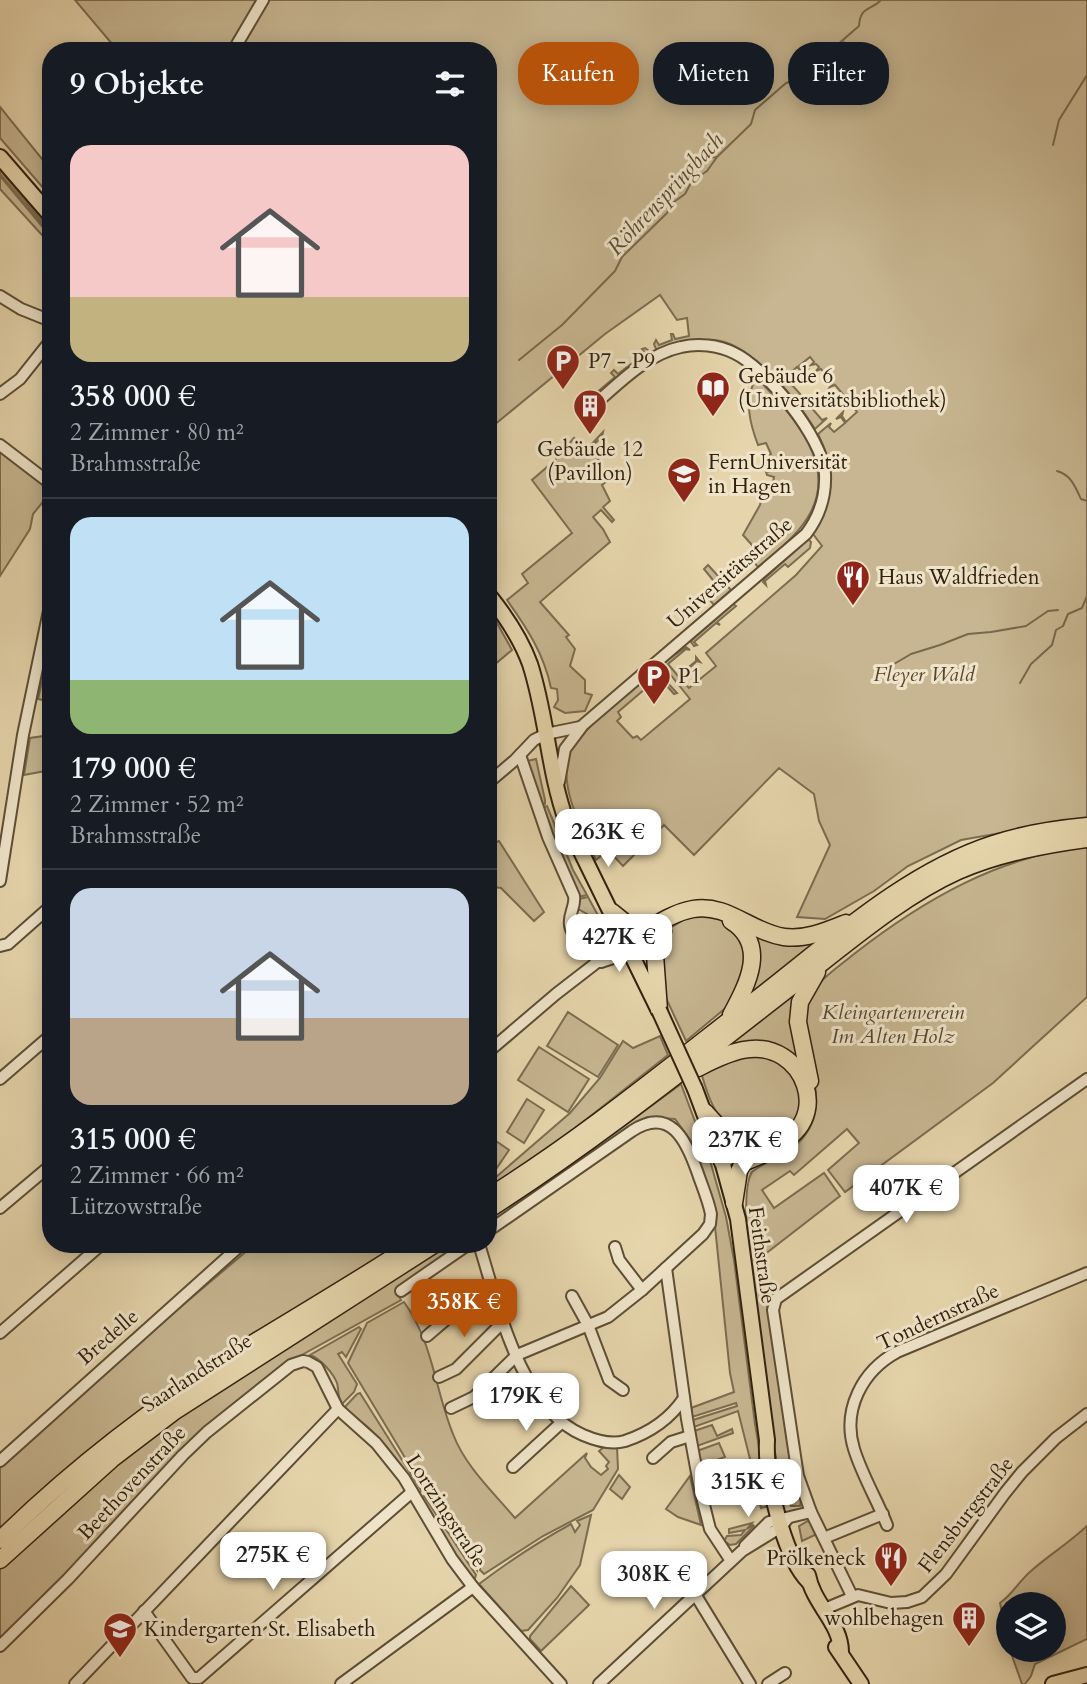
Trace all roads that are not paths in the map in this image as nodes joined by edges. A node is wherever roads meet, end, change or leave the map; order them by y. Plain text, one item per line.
1 (263, 0) edge
2 (238, 42) edge
3 (0, 157) edge
4 (42, 206) edge
5 (0, 296) edge
6 (42, 317) edge
7 (42, 353) edge
8 (0, 394) edge
9 (593, 407) dead end
10 (0, 444) edge
11 (42, 477) edge
12 (497, 607) edge
13 (42, 644) edge
14 (583, 725) junction
15 (546, 734) junction
16 (520, 755) junction
17 (497, 775) edge
18 (557, 796) junction
19 (1087, 826) edge
20 (1087, 838) edge
21 (0, 881) edge
22 (612, 912) junction
23 (42, 914) edge
24 (867, 914) junction
25 (660, 928) junction
26 (0, 946) edge
27 (628, 948) junction
28 (598, 962) junction
29 (822, 964) junction
30 (659, 1010) junction
31 (728, 1021) junction
32 (42, 1043) edge
33 (497, 1044) edge
34 (0, 1079) edge
35 (1087, 1079) edge
36 (664, 1085) junction
37 (705, 1112) junction
38 (744, 1155) junction
39 (722, 1161) junction
40 (42, 1173) edge
41 (497, 1191) edge
42 (734, 1203) junction
43 (497, 1204) edge
44 (0, 1208) edge
45 (497, 1225) edge
46 (615, 1247) dead end
47 (92, 1253) edge
48 (232, 1253) edge
49 (400, 1253) edge
50 (421, 1253) edge
51 (456, 1253) edge
52 (482, 1253) edge
53 (666, 1268) junction
54 (1087, 1273) edge
55 (492, 1287) junction
56 (642, 1290) junction
57 (401, 1291) dead end
58 (572, 1296) dead end
59 (504, 1321) junction
60 (588, 1325) junction
61 (0, 1334) edge
62 (427, 1336) dead end
63 (517, 1355) junction
64 (303, 1361) joint
65 (439, 1377) dead end
66 (623, 1390) dead end
67 (684, 1398) junction
68 (451, 1408) dead end
69 (338, 1409) junction
70 (1087, 1414) edge
71 (561, 1423) junction
72 (690, 1436) junction
73 (653, 1458) dead end
74 (0, 1461) edge
75 (513, 1467) dead end
76 (412, 1492) junction
77 (811, 1512) junction
78 (782, 1521) junction
79 (824, 1538) junction
80 (0, 1540) edge
81 (0, 1560) edge
82 (731, 1561) junction
83 (473, 1587) junction
84 (695, 1594) junction
85 (852, 1596) junction
86 (822, 1610) junction
87 (144, 1611) junction
88 (0, 1646) edge
89 (785, 1674) dead end
90 (1087, 1675) edge
91 (604, 1682) edge
92 (75, 1684) edge
93 (341, 1684) edge
94 (561, 1684) edge
95 (750, 1684) edge
96 (768, 1684) edge
97 (861, 1684) edge
98 (1053, 1684) edge

1 - 2 street
3 - 4 main road
5 - 6 street
7 - 8 street
9 - 14 street, Universitätsstraße
10 - 11 street
12 - 15 main road, Feithstraße
13 - 21 street
14 - 15 street, Universitätsstraße
14 - 18 street, Universitätsstraße
15 - 16 street
15 - 18 main road, Feithstraße
16 - 17 street
16 - 28 street
18 - 22 main road, Feithstraße
19 - 24 highway
20 - 29 highway
22 - 25 highway
22 - 27 main road, Feithstraße
23 - 26 street
24 - 25 highway
24 - 31 highway
25 - 27 highway
25 - 30 highway
25 - 31 highway
27 - 28 street
27 - 30 main road, Feithstraße
28 - 33 street
29 - 36 highway
29 - 38 highway
30 - 37 main road, Feithstraße, bridge
31 - 41 highway
32 - 34 street
35 - 77 street
36 - 38 highway
36 - 43 highway
37 - 38 highway
37 - 39 main road, Feithstraße
38 - 39 highway
38 - 42 highway
39 - 42 main road, Feithstraße
40 - 44 street
42 - 78 main road, Feithstraße
45 - 53 street
46 - 56 street
47 - 61 street
48 - 74 street, Bredelle
49 - 80 highway, Saarlandstraße
50 - 81 highway, Saarlandstraße
51 - 57 street
52 - 55 street
53 - 56 street
53 - 67 street
54 - 79 street, Tondernstraße
55 - 59 street
55 - 62 street
56 - 60 street
58 - 60 street
59 - 63 street
59 - 65 street
60 - 63 street
60 - 66 street
63 - 68 street
63 - 71 street
64 - 69 street, Lortzingstraße
64 - 88 street, Beethovenstraße
67 - 71 street
67 - 72 street
69 - 76 street, Lortzingstraße
69 - 87 street
70 - 85 street, Flensburgstraße
71 - 75 street
72 - 73 street
72 - 82 street
76 - 83 street, Lortzingstraße
76 - 87 street
77 - 78 street
77 - 79 street
78 - 82 street
78 - 86 main road, Feithstraße
79 - 85 street
82 - 84 street
83 - 93 street
83 - 94 street, Lortzingstraße
84 - 91 street
84 - 95 street
85 - 86 street
86 - 97 main road, Feithstraße
87 - 92 street
89 - 96 street
90 - 98 main road

